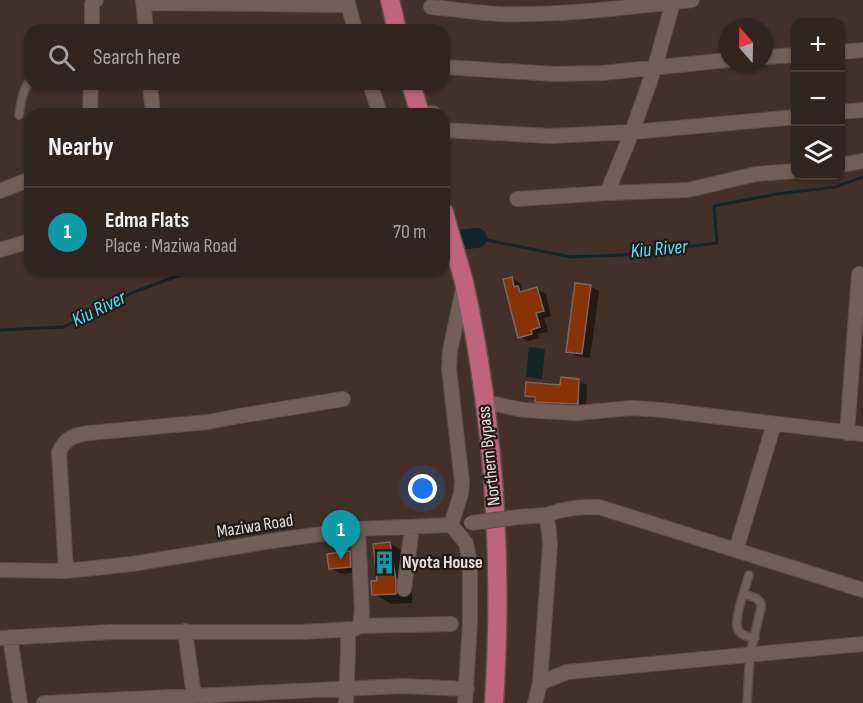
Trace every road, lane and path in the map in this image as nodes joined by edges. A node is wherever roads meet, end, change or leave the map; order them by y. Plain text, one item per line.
1 (92, 0) edge
2 (390, 0) edge
3 (692, 0) edge
4 (143, 2) edge
5 (348, 2) edge
6 (673, 2) junction
7 (431, 7) dead end
8 (92, 24) edge
9 (145, 24) edge
10 (354, 24) edge
11 (395, 24) edge
12 (863, 50) edge
13 (845, 52) edge
14 (791, 55) edge
15 (773, 56) edge
16 (719, 61) edge
17 (450, 67) edge
18 (655, 67) junction
19 (25, 90) edge
20 (91, 90) edge
21 (151, 90) edge
22 (372, 90) edge
23 (413, 90) edge
24 (90, 108) edge
25 (152, 108) edge
26 (378, 108) edge
27 (418, 108) edge
28 (863, 110) edge
29 (845, 112) edge
30 (19, 115) dead end
31 (791, 117) edge
32 (450, 130) edge
33 (632, 132) junction
34 (863, 162) edge
35 (845, 164) edge
36 (791, 171) edge
37 (24, 181) edge
38 (0, 191) edge
39 (607, 193) junction
40 (517, 199) dead end
41 (450, 234) edge
42 (24, 243) edge
43 (0, 250) edge
44 (859, 274) dead end
45 (464, 283) junction
46 (343, 399) dead end
47 (484, 402) junction
48 (774, 424) junction
49 (847, 433) junction
50 (863, 434) edge
51 (546, 515) junction
52 (451, 525) junction
53 (412, 528) junction
54 (358, 529) junction
55 (736, 550) junction
56 (0, 570) edge
57 (66, 571) junction
58 (749, 575) dead end
59 (404, 589) dead end
60 (863, 590) edge
61 (744, 594) junction
62 (451, 624) dead end
63 (354, 627) junction
64 (185, 631) junction
65 (5, 637) edge
66 (755, 638) junction
67 (863, 644) edge
68 (750, 654) junction
69 (540, 683) junction
70 (346, 696) edge
71 (466, 696) edge
72 (195, 700) edge
73 (20, 703) edge
74 (44, 703) edge
75 (494, 703) edge
76 (535, 703) edge
77 (747, 703) edge

1 - 8 street
2 - 11 main road
3 - 6 street
4 - 5 street
4 - 9 street
5 - 10 street
6 - 7 street
6 - 18 street
12 - 13 street
14 - 15 street
16 - 18 street
17 - 18 street
18 - 33 street
19 - 30 lane
20 - 24 street
21 - 25 street
22 - 26 street
23 - 27 main road
28 - 29 street
31 - 33 street
32 - 33 street
33 - 39 street
34 - 35 street
36 - 39 street
37 - 38 street
39 - 40 street
41 - 45 main road, Northern Bypass
42 - 43 street
44 - 49 street
45 - 47 main road, Northern Bypass
45 - 52 street
46 - 57 street
47 - 48 street
47 - 75 main road, Northern Bypass
48 - 49 street
48 - 55 street
49 - 50 street
51 - 52 street, Maziwa Road, bridge
51 - 55 street, Maziwa Road
51 - 69 street
52 - 53 street, Maziwa Road
52 - 71 street
53 - 54 street, Maziwa Road
53 - 59 street
54 - 57 street, Maziwa Road
54 - 63 street
55 - 60 street, Maziwa Road
56 - 57 street, Maziwa Road
58 - 61 lane
61 - 66 lane
61 - 66 lane
62 - 63 street
63 - 64 street
63 - 70 street
64 - 65 street
64 - 72 street
65 - 73 street
66 - 68 lane
67 - 68 street
68 - 69 street
68 - 77 lane
69 - 76 street
70 - 71 street
70 - 72 street
72 - 74 street

